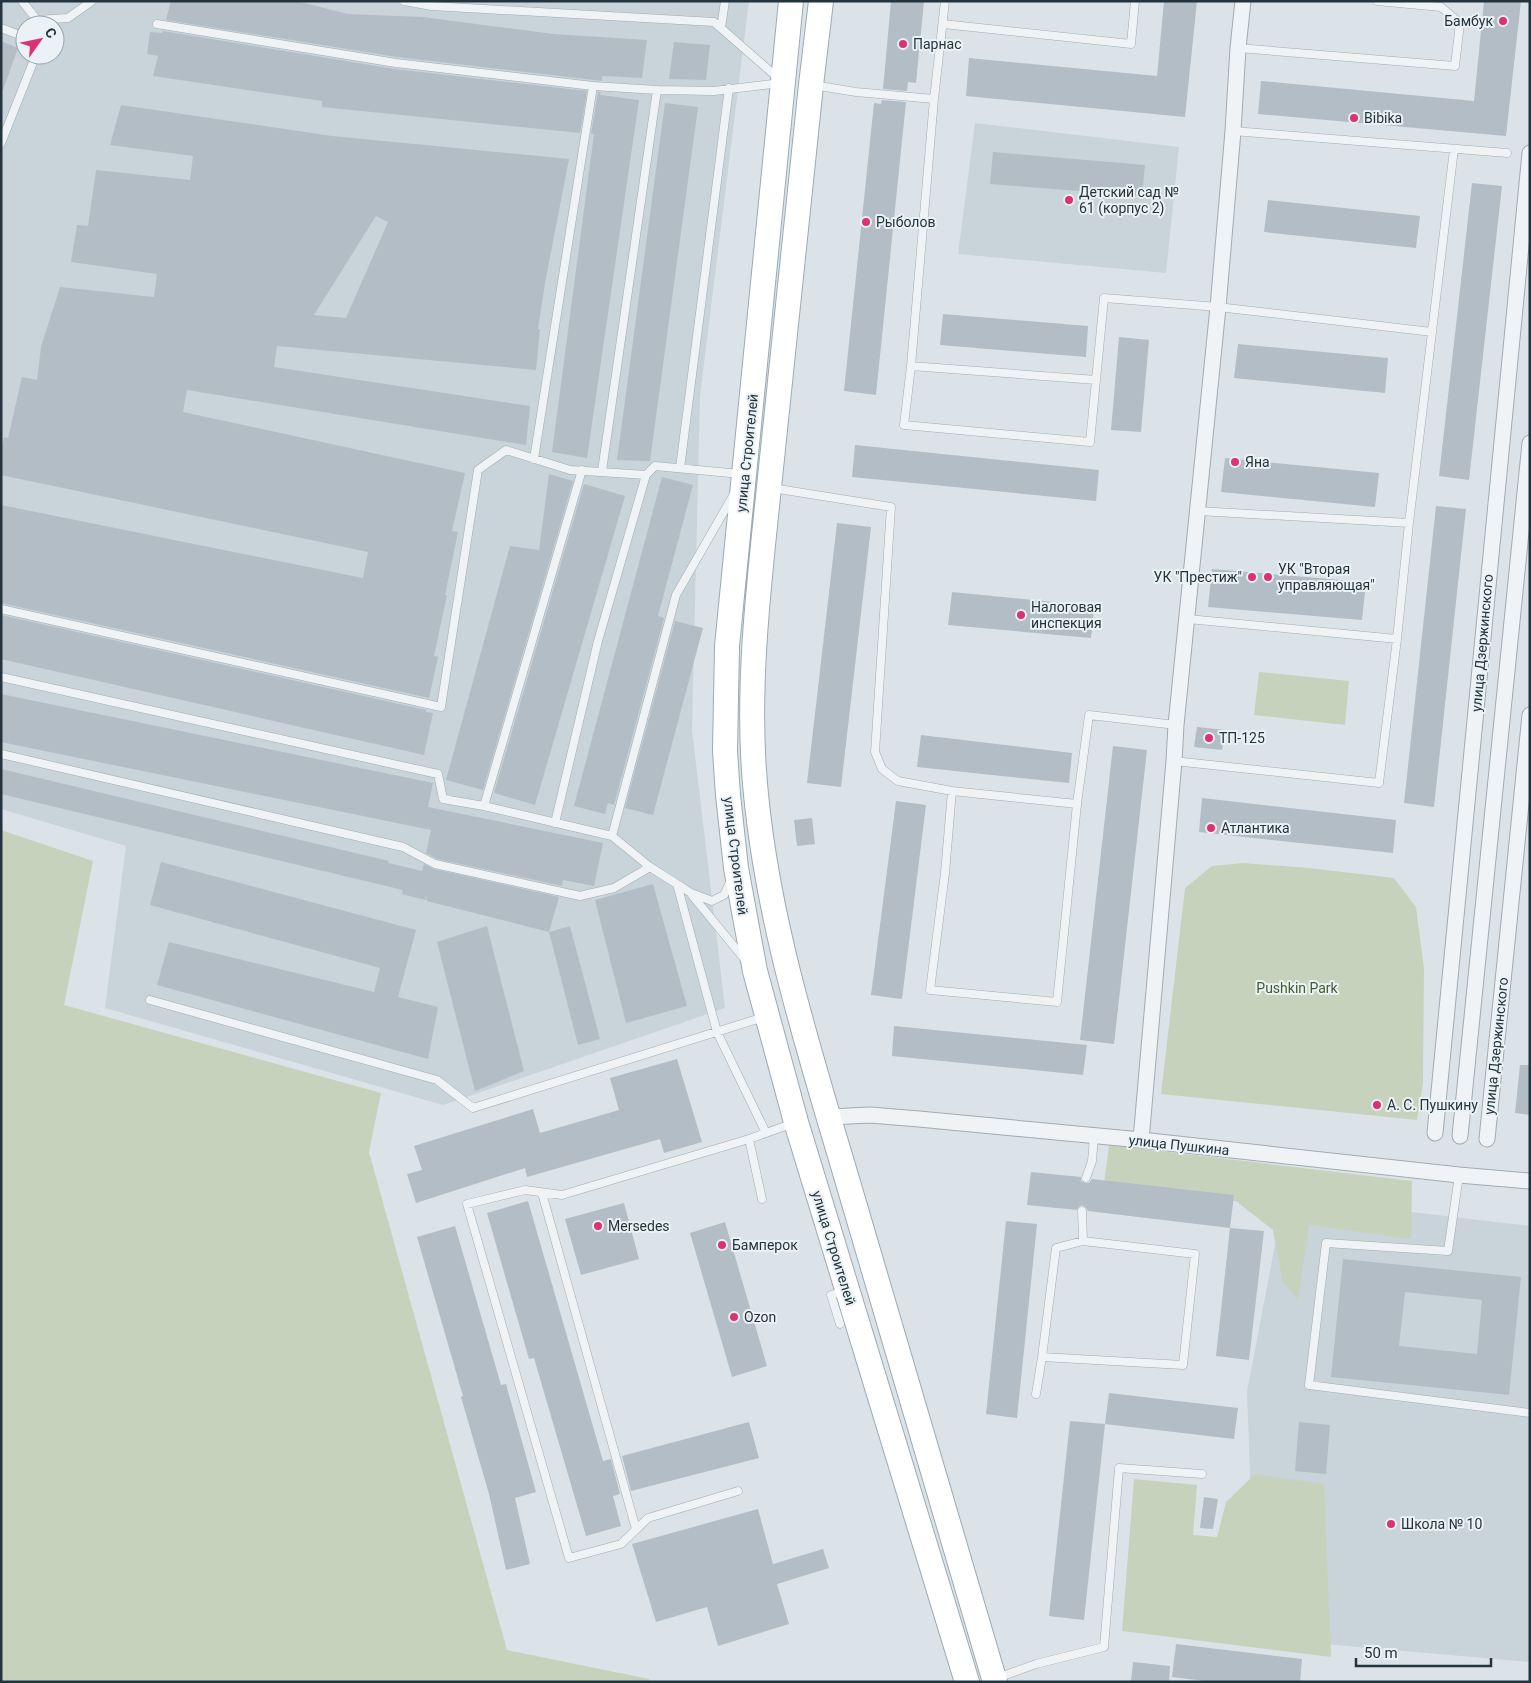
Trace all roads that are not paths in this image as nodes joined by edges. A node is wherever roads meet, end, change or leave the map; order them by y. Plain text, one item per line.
1 (22, 1) edge
2 (92, 1) edge
3 (404, 1) edge
4 (725, 1) edge
5 (792, 1) edge
6 (821, 1) edge
7 (945, 1) edge
8 (1135, 1) edge
9 (1243, 1) edge
10 (1377, 1) edge
11 (30, 15) edge
12 (65, 19) edge
13 (157, 24) dead end
14 (943, 24) junction
15 (1, 28) edge
16 (721, 28) junction
17 (15, 33) edge
18 (1238, 48) junction
19 (32, 65) edge
20 (784, 82) junction
21 (811, 85) junction
22 (593, 86) junction
23 (729, 88) junction
24 (657, 90) junction
25 (934, 99) junction
26 (1233, 132) junction
27 (1, 143) edge
28 (1454, 149) junction
29 (1507, 153) dead end
30 (1530, 153) edge
31 (1218, 307) junction
32 (1432, 332) junction
33 (911, 366) junction
34 (1096, 380) junction
35 (1530, 443) edge
36 (534, 459) junction
37 (680, 468) junction
38 (582, 470) junction
39 (602, 472) junction
40 (646, 475) junction
41 (745, 475) junction
42 (769, 488) junction
43 (1198, 511) junction
44 (1409, 523) junction
45 (1, 609) edge
46 (1188, 619) junction
47 (1397, 639) junction
48 (1, 677) edge
49 (1530, 715) edge
50 (1176, 725) junction
51 (1, 754) edge
52 (1174, 760) junction
53 (952, 791) junction
54 (1077, 804) junction
55 (484, 806) junction
56 (555, 822) junction
57 (612, 836) junction
58 (650, 867) junction
59 (736, 868) junction
60 (677, 884) junction
61 (690, 893) junction
62 (754, 972) junction
63 (150, 1000) dead end
64 (767, 1016) junction
65 (717, 1032) junction
66 (828, 1116) junction
67 (796, 1122) junction
68 (766, 1133) junction
69 (1435, 1134) dead end
70 (1094, 1136) junction
71 (1460, 1136) dead end
72 (749, 1139) junction
73 (1487, 1139) dead end
74 (1141, 1140) junction
75 (1459, 1175) junction
76 (1086, 1178) dead end
77 (1530, 1181) edge
78 (542, 1192) junction
79 (762, 1199) dead end
80 (1082, 1211) dead end
81 (1083, 1240) junction
82 (847, 1290) junction
83 (840, 1324) dead end
84 (1042, 1357) junction
85 (1036, 1394) dead end
86 (1530, 1413) edge
87 (1202, 1474) dead end
88 (738, 1491) dead end
89 (636, 1529) junction
90 (995, 1680) edge
91 (967, 1682) edge

1 - 11 lane
2 - 12 lane
3 - 16 lane
4 - 16 lane
5 - 20 main road, улица Строителей
6 - 21 main road, улица Строителей
7 - 14 lane
8 - 14 lane
9 - 18 street
10 - 18 lane
13 - 22 lane
14 - 25 lane
15 - 17 lane
16 - 20 lane
18 - 26 street
19 - 27 lane
20 - 21 main road
20 - 23 lane
20 - 41 main road, улица Строителей
21 - 25 lane
21 - 42 main road, улица Строителей
22 - 24 lane
22 - 36 lane
23 - 24 lane
23 - 37 lane
24 - 39 lane
25 - 33 lane
26 - 28 lane
26 - 31 street
28 - 29 lane
28 - 32 lane
30 - 69 street, улица Дзержинского
31 - 32 lane
31 - 34 lane
31 - 43 street
32 - 44 lane
33 - 34 lane
33 - 34 lane
35 - 71 street, улица Дзержинского
36 - 38 lane
36 - 45 lane
37 - 40 lane
37 - 41 lane
38 - 39 lane
38 - 55 lane
39 - 40 lane
40 - 56 lane
41 - 57 lane
41 - 59 main road, улица Строителей
42 - 53 lane
42 - 66 main road, улица Строителей
43 - 44 lane
43 - 46 street
44 - 47 lane
46 - 47 lane
46 - 50 street
47 - 52 lane
48 - 55 lane
49 - 73 street, улица Дзержинского
50 - 52 street
50 - 54 lane
51 - 58 lane
52 - 74 street
53 - 54 lane
53 - 54 lane
55 - 56 lane
56 - 57 lane
57 - 58 lane
58 - 60 lane
59 - 61 lane
59 - 62 main road, улица Строителей
60 - 61 lane
60 - 65 lane
61 - 62 lane
62 - 64 main road, улица Строителей
63 - 65 lane
64 - 65 lane
64 - 67 main road, улица Строителей
65 - 68 lane
66 - 67 main road
66 - 70 street, улица Пушкина
66 - 90 main road, улица Строителей
67 - 68 lane
67 - 82 main road, улица Строителей
68 - 72 lane
70 - 74 street, улица Пушкина
70 - 76 lane
72 - 78 lane
72 - 79 lane
74 - 75 street, улица Пушкина
75 - 77 street, улица Пушкина
75 - 86 lane
78 - 89 lane
78 - 89 lane
80 - 81 lane
81 - 84 lane
81 - 84 lane
82 - 83 lane
82 - 91 main road, улица Строителей
84 - 85 lane
87 - 90 lane
88 - 89 lane

